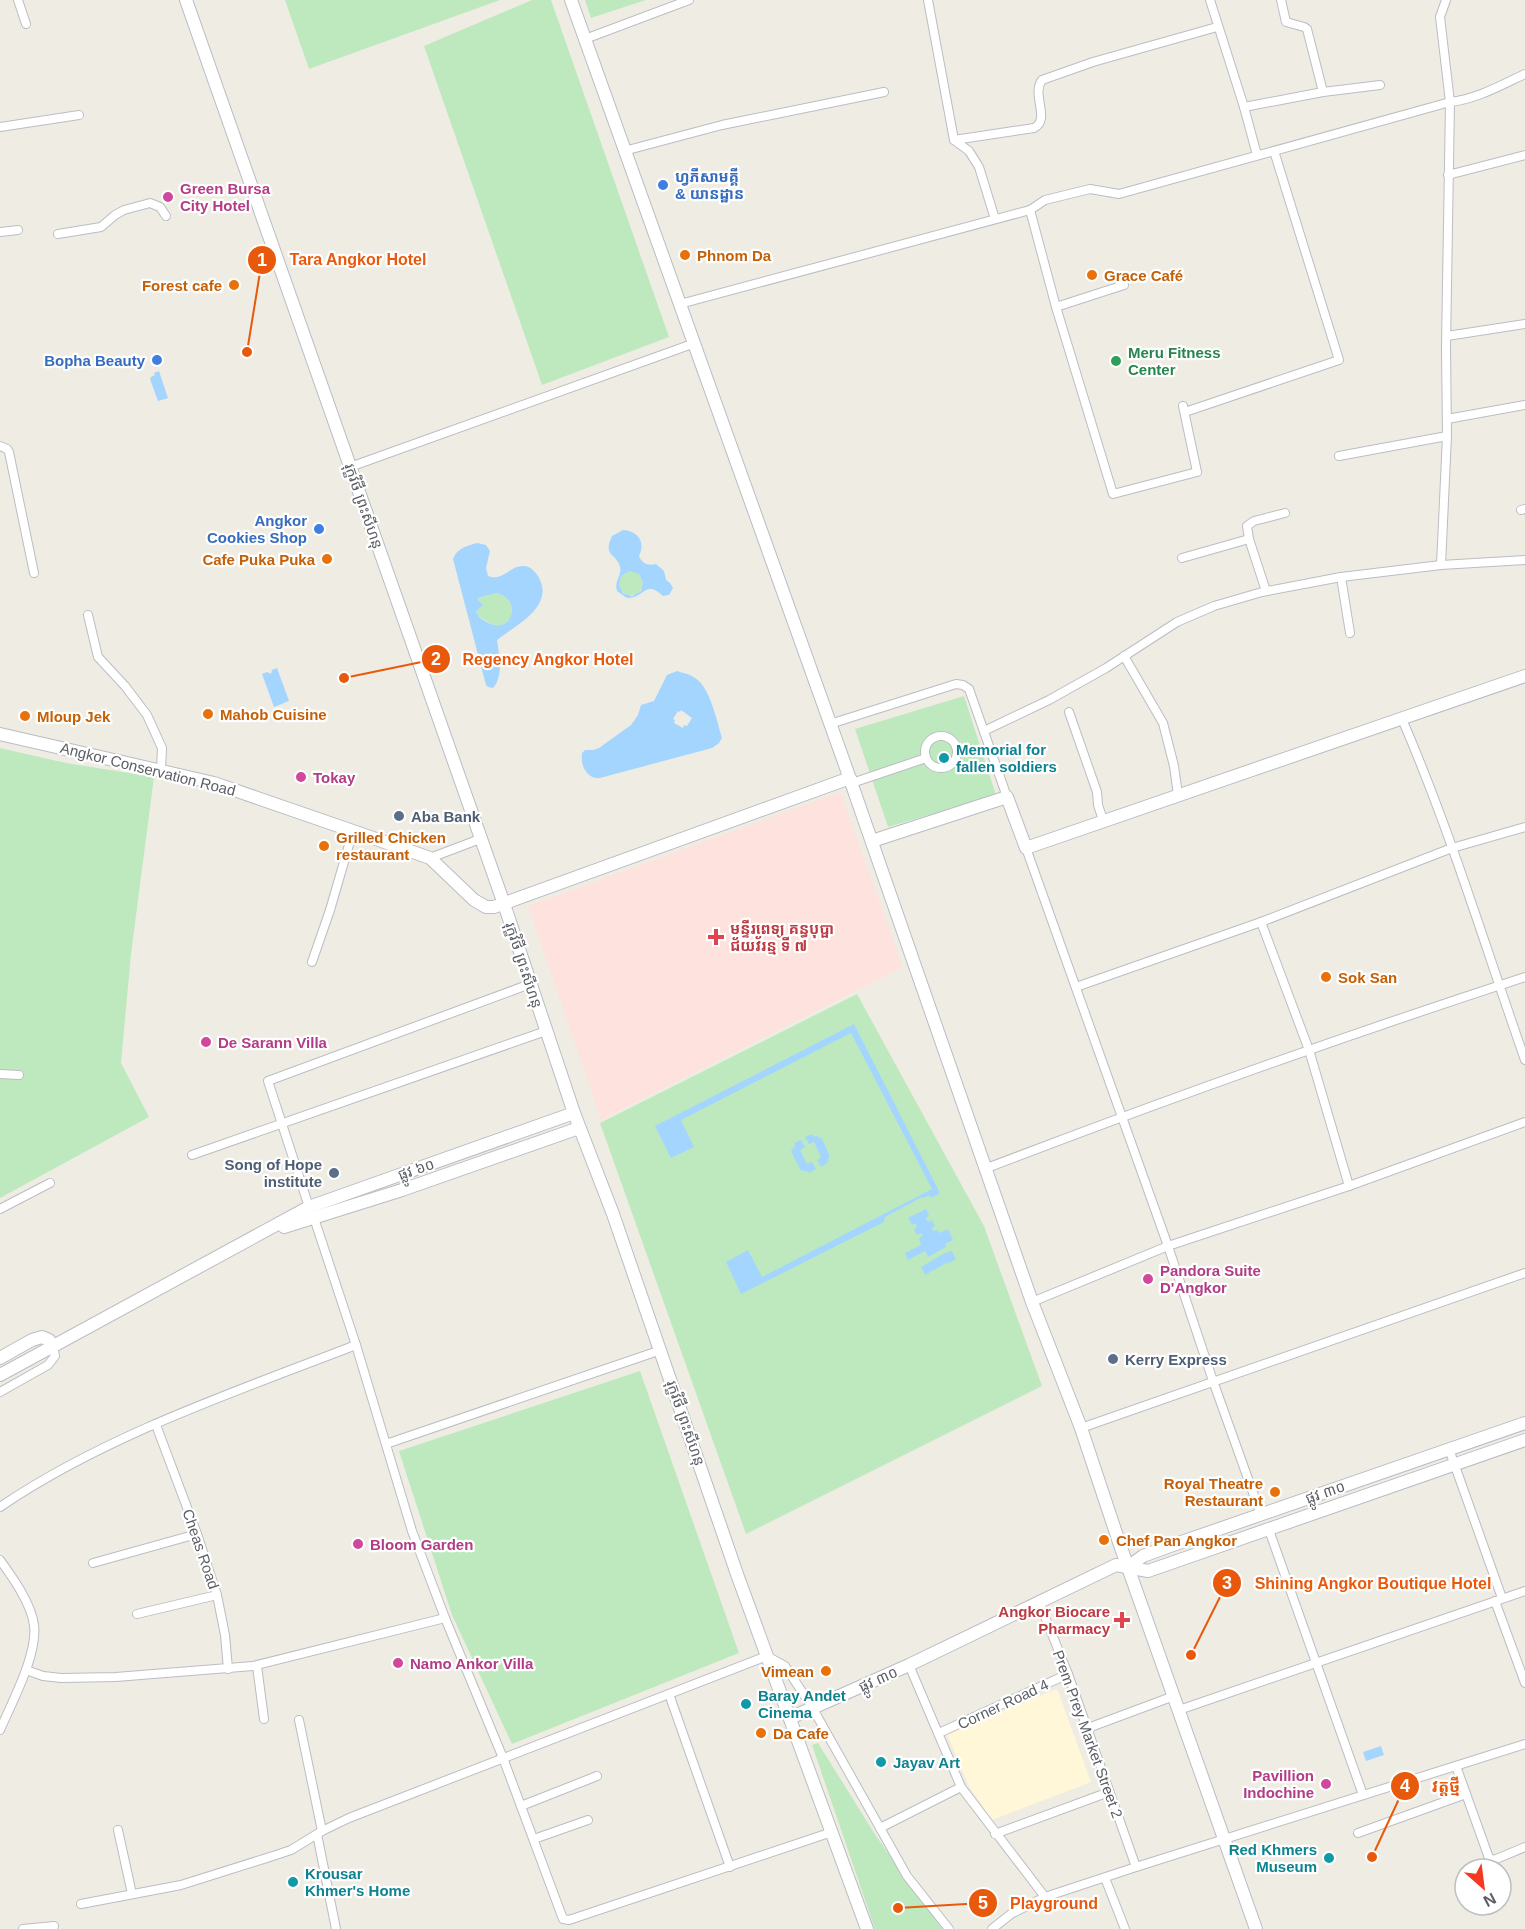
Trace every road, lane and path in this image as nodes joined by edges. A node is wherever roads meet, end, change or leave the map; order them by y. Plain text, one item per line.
1 (18, 0) edge
2 (186, 0) edge
3 (571, 0) edge
4 (689, 0) edge
5 (928, 0) edge
6 (1210, 0) edge
7 (1281, 0) edge
8 (1446, 0) edge
9 (26, 24) dead end
10 (1217, 27) junction
11 (585, 39) junction
12 (1525, 74) edge
13 (1380, 85) dead end
14 (884, 92) dead end
15 (1323, 92) junction
16 (1450, 102) junction
17 (1244, 107) junction
18 (79, 115) dead end
19 (0, 127) edge
20 (954, 140) junction
21 (624, 151) junction
22 (1274, 151) junction
23 (1257, 155) junction
24 (1525, 155) edge
25 (1448, 175) junction
26 (1030, 210) junction
27 (166, 216) dead end
28 (995, 219) junction
29 (18, 230) dead end
30 (0, 232) edge
31 (58, 234) dead end
32 (1124, 285) dead end
33 (680, 304) junction
34 (1056, 307) junction
35 (1525, 324) edge
36 (1447, 336) junction
37 (695, 344) junction
38 (1525, 405) edge
39 (1447, 419) junction
40 (1447, 436) junction
41 (0, 446) edge
42 (1339, 456) dead end
43 (350, 467) junction
44 (1285, 513) dead end
45 (1249, 539) junction
46 (1182, 558) dead end
47 (1525, 560) edge
48 (1441, 565) junction
49 (34, 573) dead end
50 (1341, 577) junction
51 (1266, 591) junction
52 (88, 615) dead end
53 (1350, 633) dead end
54 (1124, 656) junction
55 (1525, 676) edge
56 (1069, 712) dead end
57 (1402, 718) junction
58 (830, 724) junction
59 (984, 731) junction
60 (0, 734) edge
61 (926, 758) dead end
62 (161, 770) junction
63 (851, 780) junction
64 (1178, 795) junction
65 (1007, 797) junction
66 (1103, 820) junction
67 (1525, 827) edge
68 (353, 831) junction
69 (480, 839) junction
70 (872, 841) junction
71 (1026, 848) junction
72 (1452, 848) junction
73 (430, 858) junction
74 (504, 904) junction
75 (1262, 922) junction
76 (312, 962) dead end
77 (1525, 976) edge
78 (530, 984) junction
79 (1498, 985) junction
80 (1076, 987) junction
81 (546, 1031) junction
82 (1309, 1050) junction
83 (1525, 1060) edge
84 (0, 1074) edge
85 (19, 1075) dead end
86 (574, 1113) junction
87 (1122, 1116) junction
88 (1525, 1122) edge
89 (283, 1123) junction
90 (579, 1128) junction
91 (192, 1155) dead end
92 (987, 1168) junction
93 (50, 1184) dead end
94 (1349, 1186) junction
95 (0, 1209) edge
96 (312, 1213) junction
97 (1168, 1246) junction
98 (1525, 1273) edge
99 (1032, 1302) junction
100 (356, 1345) junction
101 (53, 1346) junction
102 (661, 1350) junction
103 (0, 1358) edge
104 (0, 1375) edge
105 (1213, 1381) junction
106 (0, 1392) edge
107 (1525, 1423) edge
108 (156, 1425) junction
109 (1081, 1428) junction
110 (1525, 1440) edge
111 (386, 1444) junction
112 (1449, 1449) junction
113 (1455, 1464) junction
114 (0, 1507) edge
115 (1261, 1515) junction
116 (1269, 1530) junction
117 (197, 1534) junction
118 (0, 1560) edge
119 (93, 1563) dead end
120 (1128, 1567) junction
121 (1525, 1591) edge
122 (218, 1595) junction
123 (1499, 1599) junction
124 (1039, 1602) junction
125 (137, 1614) dead end
126 (445, 1618) junction
127 (767, 1656) junction
128 (1316, 1662) junction
129 (909, 1665) junction
130 (257, 1666) junction
131 (228, 1669) junction
132 (26, 1670) junction
133 (1068, 1674) junction
134 (1525, 1683) edge
135 (669, 1694) junction
136 (1174, 1696) junction
137 (812, 1707) junction
138 (1179, 1710) junction
139 (790, 1718) junction
140 (264, 1719) dead end
141 (299, 1720) dead end
142 (1088, 1728) junction
143 (0, 1730) edge
144 (939, 1733) junction
145 (1525, 1744) edge
146 (503, 1758) junction
147 (1456, 1766) junction
148 (597, 1776) dead end
149 (961, 1786) junction
150 (1109, 1792) junction
151 (1466, 1794) junction
152 (1362, 1795) junction
153 (521, 1806) junction
154 (588, 1820) dead end
155 (880, 1828) junction
156 (117, 1830) dead end
157 (319, 1832) junction
158 (832, 1832) junction
159 (1358, 1833) dead end
160 (995, 1834) junction
161 (534, 1839) junction
162 (1224, 1839) junction
163 (1525, 1847) edge
164 (1136, 1866) junction
165 (730, 1867) junction
166 (1105, 1878) junction
167 (132, 1894) junction
168 (1045, 1897) junction
169 (81, 1904) dead end
170 (54, 1926) dead end
171 (1252, 1928) edge
172 (22, 1929) edge
173 (336, 1929) edge
174 (867, 1929) edge
175 (949, 1929) edge
176 (992, 1929) edge
177 (1125, 1929) edge

1 - 9 street
2 - 43 main road, រុក្ខវិថី ព្រះសីហនុ
3 - 11 main road
4 - 11 street
5 - 20 street
6 - 10 street
7 - 15 street
8 - 16 street
10 - 17 street
10 - 20 street
11 - 21 main road
12 - 16 street
13 - 15 street
14 - 21 street
15 - 17 street
16 - 22 street
16 - 25 street
17 - 23 street
18 - 19 street
20 - 28 street
21 - 33 main road
22 - 23 street
22 - 34 street
23 - 26 street
24 - 25 street
25 - 36 street
26 - 28 street
26 - 34 street
27 - 31 street
28 - 33 street
29 - 30 street
32 - 34 street
33 - 37 main road
35 - 36 street
36 - 39 street
37 - 43 street
37 - 58 main road
38 - 39 street
39 - 40 street
40 - 42 street
40 - 48 street
41 - 49 street
43 - 69 main road, រុក្ខវិថី ព្រះសីហនុ
44 - 45 street
45 - 46 street
45 - 51 street
47 - 48 street
48 - 50 street
50 - 51 street
50 - 53 street
51 - 54 street
52 - 62 street
54 - 59 street
54 - 64 street
55 - 57 main road
56 - 66 street
57 - 64 main road
57 - 72 street
58 - 59 street
58 - 63 main road
59 - 65 street
60 - 62 main road, Angkor Conservation Road
61 - 63 street
62 - 68 main road, Angkor Conservation Road
63 - 70 main road
63 - 74 main road
64 - 66 main road
65 - 70 main road
65 - 71 main road
66 - 71 main road
67 - 72 street
68 - 73 main road, Angkor Conservation Road
68 - 76 street
69 - 73 street
69 - 74 main road, រុក្ខវិថី ព្រះសីហនុ
70 - 92 main road
71 - 80 street
72 - 75 street
72 - 79 street
73 - 74 main road
74 - 78 main road, រុក្ខវិថី ព្រះសីហនុ
75 - 80 street
75 - 82 street
77 - 79 street
78 - 81 main road, រុក្ខវិថី ព្រះសីហនុ
78 - 89 street
79 - 82 street
79 - 83 street
80 - 87 street
81 - 86 main road, រុក្ខវិថី ព្រះសីហនុ
81 - 89 street
82 - 87 street
82 - 94 street
84 - 85 street
86 - 90 main road, រុក្ខវិថី ព្រះសីហនុ
86 - 96 main road, ផ្លូវ ៦០
87 - 92 street
87 - 97 street
88 - 94 street
89 - 91 street
89 - 96 street
90 - 96 main road, ផ្លូវ ៦០
90 - 102 main road, រុក្ខវិថី ព្រះសីហនុ
92 - 99 main road
93 - 95 street
94 - 97 street
96 - 100 street
96 - 101 main road, ផ្លូវ ៦០
97 - 99 street
97 - 105 street
98 - 105 street
99 - 109 main road
100 - 108 street
100 - 111 street
101 - 103 main road
101 - 104 main road, ផ្លូវ ៦០
101 - 106 street
102 - 111 street
102 - 127 main road, រុក្ខវិថី ព្រះសីហនុ
105 - 109 street
105 - 115 street
107 - 112 main road, ផ្លូវ ៣០
108 - 114 street
108 - 117 street, Cheas Road
109 - 120 main road
110 - 113 main road, ផ្លូវ ៣០
111 - 126 street
112 - 113 street
112 - 115 main road, ផ្លូវ ៣០
113 - 116 main road, ផ្លូវ ៣០
113 - 123 street
115 - 120 main road, ផ្លូវ ៣០
116 - 120 main road, ផ្លូវ ៣០
116 - 128 street
117 - 119 street
117 - 122 street, Cheas Road
118 - 132 street
120 - 124 main road, ផ្លូវ ៣០
120 - 136 main road
121 - 123 street
122 - 125 street, Cheas Road
122 - 131 street
123 - 128 street
123 - 134 street
124 - 129 main road, ផ្លូវ ៣០
124 - 133 street, Prem Prey Market Street 2
126 - 130 street
126 - 146 street
127 - 135 street
127 - 137 street
127 - 139 main road, រុក្ខវិថី ព្រះសីហនុ
128 - 138 street
128 - 152 street
129 - 137 main road, ផ្លូវ ៣០
129 - 144 street
130 - 131 street
130 - 140 street
131 - 132 street
132 - 143 street
133 - 142 street, Prem Prey Market Street 2
133 - 144 street, Corner Road 4
135 - 146 street
135 - 165 street
136 - 138 main road
136 - 142 street
137 - 139 main road, ផ្លូវ ៣០
137 - 155 street
138 - 162 main road
139 - 158 main road, រុក្ខវិថី ព្រះសីហនុ
141 - 157 street
142 - 150 street, Prem Prey Market Street 2
144 - 149 street
145 - 147 street
146 - 153 street
146 - 157 street
147 - 151 street
147 - 152 street
148 - 153 street
149 - 155 street
149 - 160 street
150 - 160 street
150 - 164 street, Prem Prey Market Street 2
151 - 159 street
151 - 163 street
152 - 162 street
153 - 161 street
154 - 161 street
155 - 175 street
156 - 167 street
157 - 167 street
157 - 173 street
158 - 165 street
158 - 174 main road, រុក្ខវិថី ព្រះសីហនុ
160 - 168 street
161 - 165 street
162 - 164 street
162 - 171 main road
164 - 166 street
166 - 168 street
166 - 177 street
167 - 169 street
168 - 176 street
170 - 172 street

